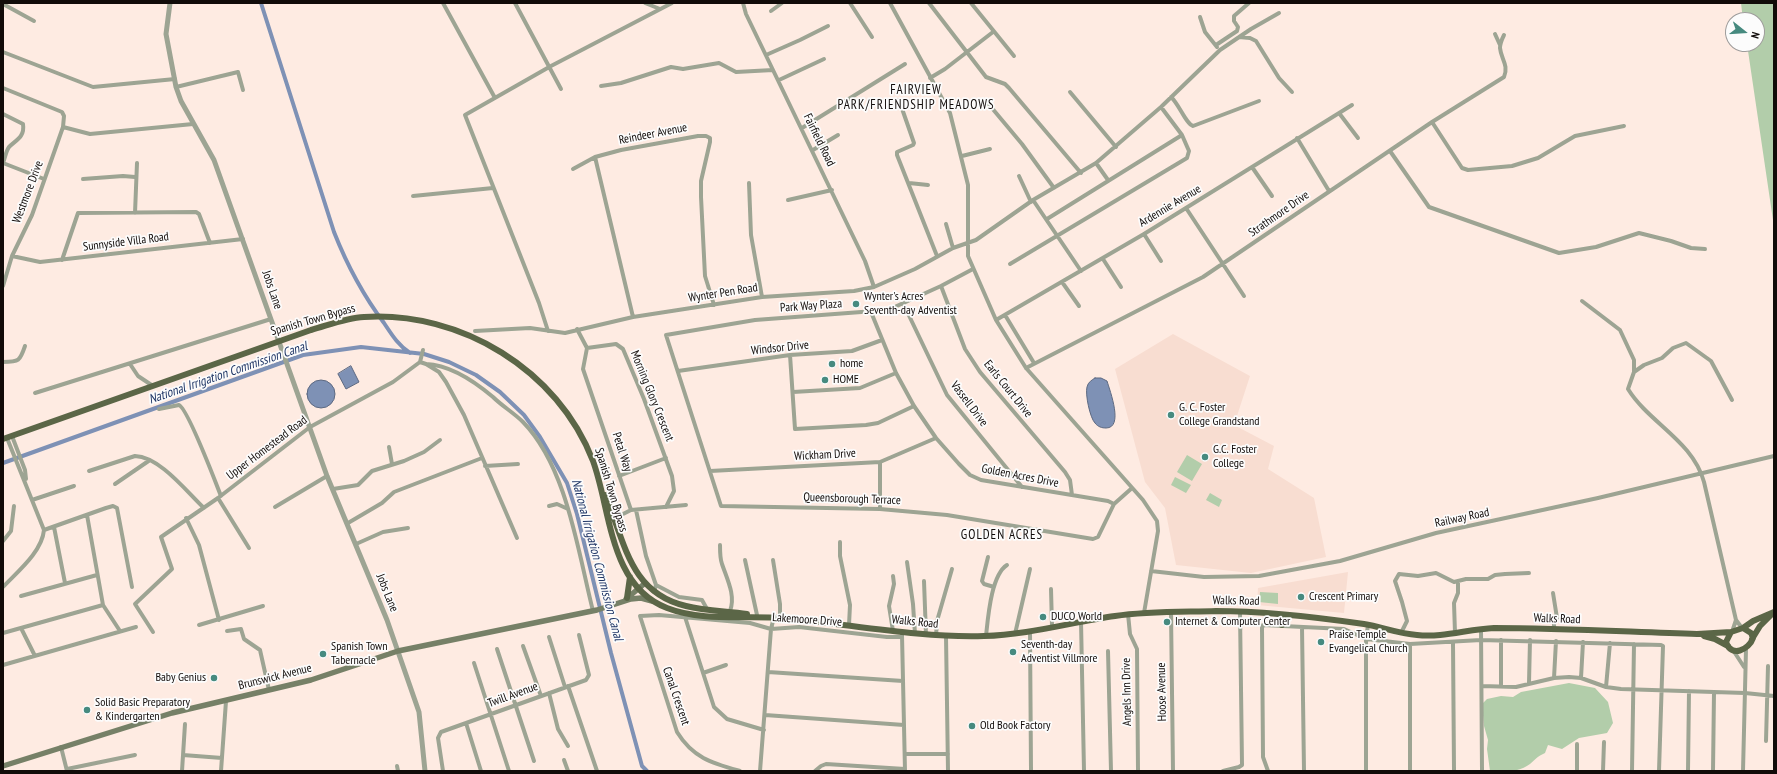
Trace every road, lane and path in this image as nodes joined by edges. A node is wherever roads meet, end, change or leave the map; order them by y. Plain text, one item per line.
1 (170, 3) edge
2 (444, 3) edge
3 (515, 3) edge
4 (645, 3) edge
5 (672, 3) edge
6 (743, 3) edge
7 (782, 3) edge
8 (850, 3) edge
9 (891, 3) edge
10 (929, 3) edge
11 (971, 3) edge
12 (1249, 3) edge
13 (3, 4) edge
14 (660, 9) junction
15 (771, 11) dead end
16 (1279, 13) dead end
17 (1200, 16) dead end
18 (34, 21) dead end
19 (828, 26) dead end
20 (993, 32) junction
21 (1495, 34) dead end
22 (1504, 35) dead end
23 (872, 37) dead end
24 (1239, 37) junction
25 (1216, 45) junction
26 (1500, 45) junction
27 (1220, 50) junction
28 (3, 52) edge
29 (966, 52) junction
30 (766, 54) junction
31 (1014, 56) dead end
32 (824, 59) dead end
33 (905, 64) dead end
34 (550, 66) junction
35 (773, 70) junction
36 (930, 78) junction
37 (175, 79) junction
38 (779, 80) junction
39 (601, 86) dead end
40 (176, 87) junction
41 (3, 88) edge
42 (561, 89) dead end
43 (243, 90) dead end
44 (1070, 92) dead end
45 (1292, 92) dead end
46 (1171, 97) junction
47 (495, 98) junction
48 (899, 100) dead end
49 (986, 101) dead end
50 (1259, 101) dead end
51 (1352, 105) dead end
52 (1161, 107) junction
53 (1339, 113) junction
54 (3, 114) edge
55 (1432, 122) junction
56 (193, 124) junction
57 (1624, 126) dead end
58 (63, 127) junction
59 (802, 128) junction
60 (838, 135) dead end
61 (1182, 135) junction
62 (1297, 138) junction
63 (1358, 138) dead end
64 (1116, 147) junction
65 (990, 149) dead end
66 (813, 150) junction
67 (1390, 151) junction
68 (962, 156) junction
69 (595, 157) junction
70 (3, 163) edge
71 (137, 163) dead end
72 (1096, 163) junction
73 (1252, 167) junction
74 (573, 169) dead end
75 (1081, 173) junction
76 (1019, 176) dead end
77 (135, 178) junction
78 (44, 179) junction
79 (83, 179) dead end
80 (1108, 180) junction
81 (749, 183) dead end
82 (909, 184) junction
83 (928, 185) dead end
84 (494, 188) junction
85 (1054, 188) junction
86 (832, 190) junction
87 (1329, 191) junction
88 (413, 196) dead end
89 (1272, 196) dead end
90 (788, 200) dead end
91 (1032, 201) junction
92 (1186, 208) junction
93 (134, 213) junction
94 (1047, 219) junction
95 (946, 224) dead end
96 (1144, 234) junction
97 (1058, 236) junction
98 (243, 239) junction
99 (210, 243) junction
100 (967, 244) junction
101 (954, 248) junction
102 (1705, 250) dead end
103 (12, 256) junction
104 (937, 256) junction
105 (1103, 259) junction
106 (62, 260) junction
107 (1161, 261) dead end
108 (1010, 264) dead end
109 (1222, 264) junction
110 (973, 268) junction
111 (1081, 271) junction
112 (1062, 282) junction
113 (3, 286) edge
114 (941, 286) junction
115 (874, 287) junction
116 (1121, 287) dead end
117 (1244, 296) dead end
118 (762, 297) junction
119 (1582, 301) dead end
120 (903, 303) junction
121 (714, 305) junction
122 (1079, 306) dead end
123 (871, 312) junction
124 (1005, 315) junction
125 (633, 317) junction
126 (271, 319) junction
127 (996, 320) junction
128 (577, 329) junction
129 (476, 331) dead end
130 (548, 331) junction
131 (666, 335) joint
132 (279, 340) junction
133 (882, 340) junction
134 (25, 346) dead end
135 (587, 348) junction
136 (423, 350) dead end
137 (790, 355) junction
138 (420, 361) junction
139 (3, 362) edge
140 (1034, 363) junction
141 (130, 364) junction
142 (426, 364) junction
143 (1026, 368) junction
144 (678, 371) junction
145 (1634, 372) junction
146 (896, 374) junction
147 (153, 386) junction
148 (793, 392) junction
149 (35, 393) dead end
150 (1732, 400) dead end
151 (914, 406) junction
152 (159, 409) dead end
153 (310, 427) junction
154 (7, 438) edge
155 (936, 438) junction
156 (440, 440) dead end
157 (389, 447) dead end
158 (1774, 456) edge
159 (482, 458) junction
160 (666, 458) junction
161 (150, 460) junction
162 (880, 462) junction
163 (392, 464) junction
164 (518, 464) dead end
165 (485, 466) junction
166 (89, 471) dead end
167 (710, 471) junction
168 (1702, 473) junction
169 (327, 476) junction
170 (619, 476) junction
171 (598, 480) junction
172 (115, 484) dead end
173 (74, 486) dead end
174 (1022, 488) junction
175 (1132, 488) junction
176 (333, 489) junction
177 (1072, 495) junction
178 (220, 497) junction
179 (32, 500) junction
180 (1114, 504) junction
181 (686, 505) dead end
182 (14, 506) dead end
183 (549, 506) dead end
184 (666, 506) junction
185 (275, 507) dead end
186 (204, 508) junction
187 (568, 509) junction
188 (880, 509) junction
189 (633, 510) junction
190 (87, 514) junction
191 (186, 518) junction
192 (615, 518) junction
193 (348, 523) junction
194 (54, 528) junction
195 (408, 528) dead end
196 (44, 530) junction
197 (517, 538) dead end
198 (3, 541) edge
199 (840, 542) dead end
200 (356, 544) junction
201 (720, 545) dead end
202 (249, 548) dead end
203 (988, 557) dead end
204 (745, 560) dead end
205 (773, 560) dead end
206 (907, 562) dead end
207 (1007, 565) dead end
208 (952, 569) dead end
209 (1030, 569) dead end
210 (1151, 571) junction
211 (1529, 573) dead end
212 (97, 575) junction
213 (893, 576) dead end
214 (630, 577) junction
215 (924, 581) dead end
216 (1458, 581) junction
217 (65, 584) junction
218 (644, 584) junction
219 (3, 587) edge
220 (132, 587) dead end
221 (994, 587) junction
222 (638, 588) junction
223 (1051, 588) dead end
224 (655, 589) junction
225 (1553, 593) dead end
226 (21, 596) dead end
227 (626, 599) junction
228 (652, 601) junction
229 (104, 605) junction
230 (263, 606) dead end
231 (595, 611) junction
232 (730, 611) junction
233 (1171, 612) junction
234 (1240, 612) junction
235 (1774, 612) edge
236 (1144, 613) junction
237 (1128, 614) junction
238 (758, 615) junction
239 (1283, 615) junction
240 (640, 616) joint
241 (685, 617) junction
242 (777, 618) junction
243 (219, 620) junction
244 (1736, 620) junction
245 (1081, 621) junction
246 (199, 625) dead end
247 (849, 625) junction
248 (1282, 625) junction
249 (1368, 625) junction
250 (1052, 626) junction
251 (136, 627) dead end
252 (1302, 627) junction
253 (21, 628) junction
254 (1742, 628) junction
255 (771, 629) junction
256 (1482, 629) junction
257 (1554, 630) junction
258 (227, 631) dead end
259 (893, 631) junction
260 (1030, 631) junction
261 (120, 632) junction
262 (153, 632) dead end
263 (1731, 632) junction
264 (3, 633) edge
265 (1401, 633) junction
266 (1455, 633) junction
267 (915, 634) junction
268 (1015, 634) junction
269 (1697, 634) junction
270 (579, 635) dead end
271 (902, 635) junction
272 (926, 635) junction
273 (936, 636) junction
274 (946, 636) junction
275 (986, 636) junction
276 (549, 637) dead end
277 (1366, 639) junction
278 (1752, 639) junction
279 (1481, 640) junction
280 (1501, 640) junction
281 (1530, 640) junction
282 (1453, 642) junction
283 (1556, 642) junction
284 (1583, 642) junction
285 (1610, 643) junction
286 (1410, 644) junction
287 (1634, 644) junction
288 (524, 646) dead end
289 (1728, 646) junction
290 (497, 649) dead end
291 (1746, 649) junction
292 (1733, 650) junction
293 (398, 651) junction
294 (1108, 651) dead end
295 (35, 656) junction
296 (474, 663) dead end
297 (3, 665) edge
298 (726, 665) dead end
299 (1768, 666) dead end
300 (1744, 667) junction
301 (768, 672) junction
302 (702, 673) junction
303 (1554, 678) junction
304 (1581, 678) junction
305 (903, 681) junction
306 (1529, 683) junction
307 (1482, 686) junction
308 (1501, 686) junction
309 (567, 687) junction
310 (1606, 687) junction
311 (1634, 689) junction
312 (1661, 689) junction
313 (269, 690) junction
314 (1689, 691) junction
315 (1714, 692) junction
316 (549, 693) junction
317 (1745, 693) junction
318 (541, 696) junction
319 (1767, 696) junction
320 (1774, 696) edge
321 (226, 701) junction
322 (516, 705) junction
323 (492, 714) junction
324 (765, 715) junction
325 (466, 723) junction
326 (185, 724) dead end
327 (904, 725) junction
328 (764, 730) junction
329 (1766, 741) dead end
330 (1604, 742) dead end
331 (1577, 744) dead end
332 (568, 746) dead end
333 (61, 747) junction
334 (904, 754) junction
335 (948, 754) junction
336 (135, 755) dead end
337 (183, 755) junction
338 (222, 758) junction
339 (564, 760) dead end
340 (534, 761) dead end
341 (3, 766) edge
342 (67, 770) edge
343 (905, 770) edge
344 (182, 771) edge
345 (221, 771) edge
346 (425, 771) edge
347 (443, 771) edge
348 (481, 771) edge
349 (510, 771) edge
350 (568, 771) edge
351 (597, 771) edge
352 (740, 771) edge
353 (760, 771) edge
354 (815, 771) edge
355 (948, 771) edge
356 (1031, 771) edge
357 (1084, 771) edge
358 (1111, 771) edge
359 (1138, 771) edge
360 (1173, 771) edge
361 (1223, 771) edge
362 (1268, 771) edge
363 (1304, 771) edge
364 (1366, 771) edge
365 (1410, 771) edge
366 (1454, 771) edge
367 (1482, 771) edge
368 (1577, 771) edge
369 (1603, 771) edge
370 (1632, 771) edge
371 (1659, 771) edge
372 (1688, 771) edge
373 (1712, 771) edge
374 (1743, 771) edge

1 - 37 street, Jobs Lane
2 - 47 street
3 - 34 street
4 - 14 street
5 - 14 street
6 - 30 street, Fairfield Road
7 - 15 street
8 - 23 street
9 - 36 street
10 - 29 street
11 - 20 street
12 - 25 street
13 - 18 street
14 - 34 street
16 - 24 street, Wynter Pen Road
17 - 25 street
19 - 30 street
20 - 29 street
20 - 31 street
21 - 26 street, Strathmore Drive
22 - 26 street
24 - 27 street, Wynter Pen Road
24 - 45 street
25 - 27 street
26 - 55 street, Strathmore Drive
27 - 46 street, Wynter Pen Road
28 - 37 street
29 - 36 street
29 - 75 street
30 - 35 street, Fairfield Road
32 - 38 street
33 - 59 street
34 - 42 street
34 - 47 street
35 - 38 street, Fairfield Road
35 - 39 street
36 - 68 street
37 - 40 street, Jobs Lane
38 - 59 street, Fairfield Road
40 - 43 street
40 - 56 street, Jobs Lane
41 - 58 street
44 - 64 street
46 - 50 street
46 - 52 street, Wynter Pen Road
47 - 84 street
48 - 82 street
49 - 85 street
51 - 53 street, Ardennie Avenue
52 - 61 street
52 - 64 street, Wynter Pen Road
53 - 62 street, Ardennie Avenue
53 - 63 street
54 - 70 street
55 - 57 street
55 - 67 street, Strathmore Drive
56 - 58 street
56 - 98 street, Jobs Lane
58 - 78 street, Westmore Drive
59 - 66 street, Fairfield Road
60 - 66 street
61 - 80 street
61 - 97 street
62 - 73 street, Ardennie Avenue
62 - 87 street
64 - 72 street, Wynter Pen Road
65 - 68 street
66 - 86 street, Fairfield Road
67 - 87 street, Strathmore Drive
67 - 102 street
68 - 100 street
69 - 74 street
69 - 121 street, Reindeer Avenue
69 - 125 street
70 - 78 street
71 - 77 street
72 - 75 street, Wynter Pen Road
72 - 80 street
73 - 89 street
73 - 92 street, Ardennie Avenue
75 - 85 street, Wynter Pen Road
76 - 91 street
77 - 79 street
77 - 93 street
78 - 103 street, Westmore Drive
80 - 94 street
81 - 118 street
82 - 83 street
82 - 104 street
84 - 88 street
84 - 130 street
85 - 91 street, Wynter Pen Road
86 - 90 street
86 - 115 street, Fairfield Road
87 - 109 street, Strathmore Drive
91 - 94 street
91 - 100 street, Wynter Pen Road
92 - 96 street, Ardennie Avenue
92 - 109 street
93 - 99 street
93 - 106 street
94 - 97 street
95 - 101 street
96 - 105 street, Ardennie Avenue
96 - 107 street
97 - 108 street
97 - 111 street
98 - 99 street, Sunnyside Villa Road
98 - 126 street, Jobs Lane
99 - 106 street, Sunnyside Villa Road
100 - 101 street, Wynter Pen Road
100 - 110 street
101 - 104 street, Wynter Pen Road
103 - 106 street, Sunnyside Villa Road
103 - 113 street, Westmore Drive
104 - 115 street, Wynter Pen Road
105 - 111 street, Ardennie Avenue
105 - 116 street
109 - 117 street
109 - 140 street, Strathmore Drive
110 - 114 street, Park Way Plaza
110 - 127 street
111 - 112 street, Ardennie Avenue
112 - 122 street
112 - 124 street, Ardennie Avenue
114 - 120 street, Park Way Plaza
114 - 177 street, Earls Court Drive
115 - 118 street, Wynter Pen Road
118 - 121 street, Wynter Pen Road
119 - 145 street
120 - 123 street, Park Way Plaza
120 - 174 street, Vassell Drive
121 - 125 street, Wynter Pen Road
123 - 131 street, Park Way Plaza
123 - 133 street, Golden Acres Drive
124 - 127 street, Ardennie Avenue
124 - 140 street
125 - 128 street, Wynter Pen Road
126 - 132 street, Jobs Lane
126 - 141 street
127 - 143 street
128 - 130 street, Wynter Pen Road
128 - 135 street
129 - 130 street, Wynter Pen Road
131 - 144 street, Queensborough Terrace
132 - 147 main road, Spanish Town Bypass
132 - 153 street, Jobs Lane
132 - 171 main road, Spanish Town Bypass
133 - 137 street, Windsor Drive
133 - 146 street, Golden Acres Drive
134 - 139 street
135 - 160 street, Morning Glory Crescent
135 - 170 street, Petal Way
136 - 138 street
137 - 144 street, Windsor Drive
137 - 148 street
138 - 142 street
138 - 153 street, Upper Homestead Road
140 - 143 street, Strathmore Drive
141 - 147 street
141 - 149 street
142 - 159 street
142 - 187 street
143 - 175 street
144 - 167 street, Queensborough Terrace
145 - 150 street
145 - 168 street
146 - 148 street
146 - 151 street, Golden Acres Drive
147 - 154 main road, Spanish Town Bypass
148 - 151 street
151 - 155 street, Golden Acres Drive
152 - 178 street
153 - 169 street, Jobs Lane
153 - 178 street, Upper Homestead Road
154 - 179 street
155 - 162 street, Wickham Drive
155 - 174 street, Golden Acres Drive
156 - 163 street
157 - 163 street
158 - 168 street, Railway Road
159 - 165 street
159 - 193 street
160 - 170 street
160 - 184 street, Morning Glory Crescent
161 - 166 street
161 - 172 street
161 - 186 street
162 - 167 street, Wickham Drive
162 - 188 street
163 - 176 street
164 - 165 street
165 - 197 street
167 - 188 street, Queensborough Terrace
168 - 210 street, Railway Road
168 - 244 street
169 - 176 street, Jobs Lane
169 - 185 street
170 - 189 street, Petal Way
171 - 192 main road, Walks Road
171 - 214 main road, Spanish Town Bypass
173 - 179 street
174 - 177 street, Golden Acres Drive
175 - 180 street, Queensborough Terrace
175 - 210 street
176 - 193 street, Jobs Lane
177 - 180 street, Golden Acres Drive
178 - 186 street, Upper Homestead Road
178 - 202 street
179 - 196 street
180 - 188 street, Queensborough Terrace
181 - 184 street
182 - 198 street
183 - 187 street
184 - 189 street
186 - 191 street, Upper Homestead Road
187 - 231 street
189 - 192 street
189 - 224 street, Petal Way
190 - 194 street
190 - 212 street
190 - 220 street
191 - 243 street
191 - 262 street, Upper Homestead Road
192 - 218 main road, Walks Road
193 - 200 street, Jobs Lane
194 - 196 street
194 - 217 street
195 - 200 street
196 - 219 street
199 - 247 street
200 - 293 street, Jobs Lane
201 - 232 street
203 - 221 street
204 - 238 street
205 - 242 street
206 - 267 street
207 - 221 street
208 - 273 street
209 - 268 street
210 - 236 street
211 - 216 street
212 - 217 street
212 - 229 street
213 - 259 street
214 - 222 main road, Spanish Town Bypass
214 - 227 main road
215 - 272 street
216 - 265 street
216 - 266 street
217 - 226 street
218 - 222 main road, Brunswick Avenue
218 - 224 main road, Walks Road
221 - 275 street
222 - 227 main road, Brunswick Avenue
222 - 228 main road, Walks Road
223 - 250 street
224 - 232 main road, Walks Road
225 - 257 street
227 - 228 main road, Brunswick Avenue
227 - 231 main road, Brunswick Avenue
228 - 242 main road, Walks Road
229 - 253 street
229 - 261 street
230 - 243 street
231 - 293 main road, Brunswick Avenue
232 - 238 main road, Walks Road
233 - 234 main road, Walks Road
233 - 236 main road, Walks Road
233 - 360 street, Hoose Avenue
234 - 239 main road, Walks Road
234 - 361 street
235 - 254 main road
235 - 278 main road
236 - 237 main road, Walks Road
237 - 245 main road, Walks Road
237 - 359 street, Angels Inn Drive
238 - 242 main road, Walks Road
239 - 248 main road
239 - 249 main road, Walks Road
240 - 241 street, Lakemoore Drive
240 - 352 street, Canal Crescent
241 - 255 street, Lakemoore Drive
241 - 302 street
242 - 247 main road, Walks Road
242 - 255 street
243 - 246 street
244 - 254 street
244 - 263 street
245 - 250 main road, Walks Road
245 - 357 street
247 - 259 main road, Walks Road
248 - 252 street
248 - 362 street
249 - 265 main road, Walks Road
249 - 277 street
250 - 260 main road, Walks Road
251 - 261 street
252 - 277 street
252 - 363 street
253 - 264 street
253 - 295 street
254 - 263 main road
254 - 278 main road
255 - 271 street, Lakemoore Drive
255 - 301 street
256 - 257 main road, Walks Road
256 - 266 main road, Walks Road
256 - 279 street
257 - 269 main road, Walks Road
258 - 313 street
259 - 271 main road, Walks Road
260 - 268 main road, Walks Road
260 - 356 street
261 - 295 street
263 - 269 main road, Walks Road
263 - 289 main road
265 - 266 main road, Walks Road
267 - 271 main road, Walks Road
267 - 272 main road, Walks Road
268 - 275 main road, Walks Road
269 - 289 main road, Walks Road
270 - 309 street, Twill Avenue
271 - 305 street
272 - 273 main road, Walks Road
273 - 274 main road, Walks Road
274 - 275 main road, Walks Road
274 - 335 street
276 - 309 street
277 - 286 street
277 - 364 street
278 - 291 main road
279 - 280 street
279 - 282 street
279 - 307 street
280 - 281 street
280 - 308 street
281 - 283 street
281 - 306 street
282 - 286 street
282 - 366 street
283 - 284 street
283 - 303 street
284 - 285 street
284 - 304 street
285 - 287 street
285 - 310 street
286 - 365 street
287 - 311 street
287 - 312 street
288 - 318 street
289 - 292 main road
290 - 322 street
291 - 292 main road
291 - 300 street
292 - 300 street
293 - 313 main road, Brunswick Avenue
293 - 346 street, Jobs Lane
294 - 358 street
295 - 297 street
296 - 323 street
298 - 302 street
299 - 319 street
300 - 317 street
301 - 305 street
301 - 324 street
302 - 328 street
303 - 304 street
303 - 306 street
304 - 310 street
305 - 327 street
306 - 308 street
307 - 308 street
307 - 367 street
309 - 316 street, Twill Avenue
309 - 351 street
310 - 311 street
311 - 312 street
311 - 370 street
312 - 314 street
312 - 371 street
313 - 321 main road, Brunswick Avenue
314 - 315 street
314 - 372 street
315 - 317 street
315 - 373 street
316 - 318 street, Twill Avenue
316 - 332 street
317 - 319 street
317 - 374 street
318 - 322 street, Twill Avenue
319 - 320 street
319 - 329 street
321 - 333 main road, Brunswick Avenue
321 - 338 street
322 - 323 street, Twill Avenue
322 - 340 street
323 - 325 street, Twill Avenue
323 - 349 street
324 - 327 street
324 - 328 street
325 - 347 street, Twill Avenue
325 - 348 street
326 - 337 street
327 - 334 street
328 - 353 street
330 - 369 street
331 - 368 street
333 - 341 main road, Brunswick Avenue
333 - 342 street
334 - 335 street
334 - 343 street
335 - 355 street
336 - 342 street
337 - 338 street
337 - 344 street
338 - 345 street
339 - 350 street
343 - 354 street

